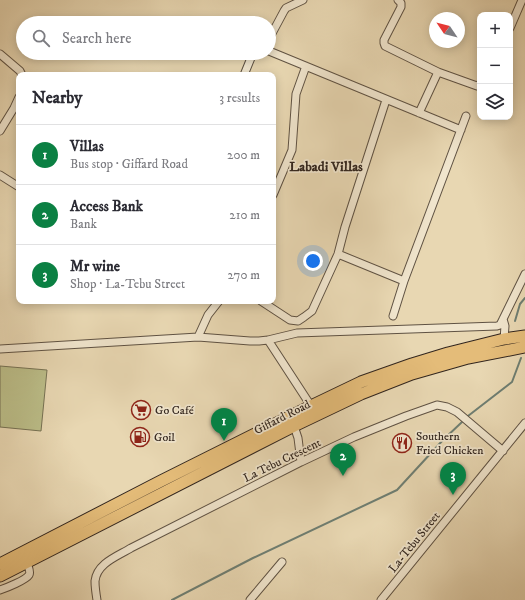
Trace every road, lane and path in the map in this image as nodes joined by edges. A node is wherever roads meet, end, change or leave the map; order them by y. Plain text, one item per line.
1 (303, 0) edge
2 (398, 0) edge
3 (522, 0) edge
4 (513, 21) edge
5 (276, 26) edge
6 (0, 54) edge
7 (276, 54) edge
8 (250, 60) edge
9 (306, 66) junction
10 (20, 72) edge
11 (245, 72) edge
12 (438, 72) junction
13 (477, 86) edge
14 (386, 100) junction
15 (16, 104) edge
16 (419, 113) junction
17 (466, 116) dead end
18 (461, 130) junction
19 (0, 131) edge
20 (0, 174) edge
21 (16, 185) edge
22 (276, 188) edge
23 (338, 254) junction
24 (525, 274) edge
25 (404, 281) junction
26 (217, 304) edge
27 (266, 304) edge
28 (393, 316) dead end
29 (503, 319) junction
30 (525, 336) edge
31 (198, 338) junction
32 (504, 339) junction
33 (268, 340) junction
34 (525, 347) edge
35 (0, 349) edge
36 (311, 406) junction
37 (525, 423) edge
38 (294, 426) junction
39 (503, 450) junction
40 (301, 462) junction
41 (282, 562) dead end
42 (27, 563) junction
43 (0, 564) edge
44 (0, 576) edge
45 (0, 590) edge
46 (97, 600) edge
47 (250, 600) edge
48 (381, 600) edge

1 - 5 street
2 - 12 street
3 - 4 street
6 - 10 street
7 - 9 street
8 - 11 street
9 - 14 street
9 - 22 street
12 - 13 street
12 - 16 street
14 - 16 street
14 - 23 street
15 - 19 street
16 - 18 street
17 - 18 street
18 - 25 street
20 - 21 street
23 - 25 street
23 - 27 street
24 - 29 street
25 - 28 street
26 - 31 street
29 - 32 street
29 - 33 street
30 - 32 main road, Giffard Road
31 - 33 street
31 - 35 street
32 - 36 main road, Giffard Road
33 - 36 street
34 - 38 main road, Giffard Road
36 - 43 main road, Giffard Road
37 - 39 street, La-Tebu Street
38 - 40 street
38 - 42 main road, Giffard Road
39 - 40 street, La Tebu Crescent
39 - 48 street, La-Tebu Street
40 - 46 street, La Tebu Crescent
41 - 47 street
42 - 44 main road, Giffard Road
42 - 45 street

